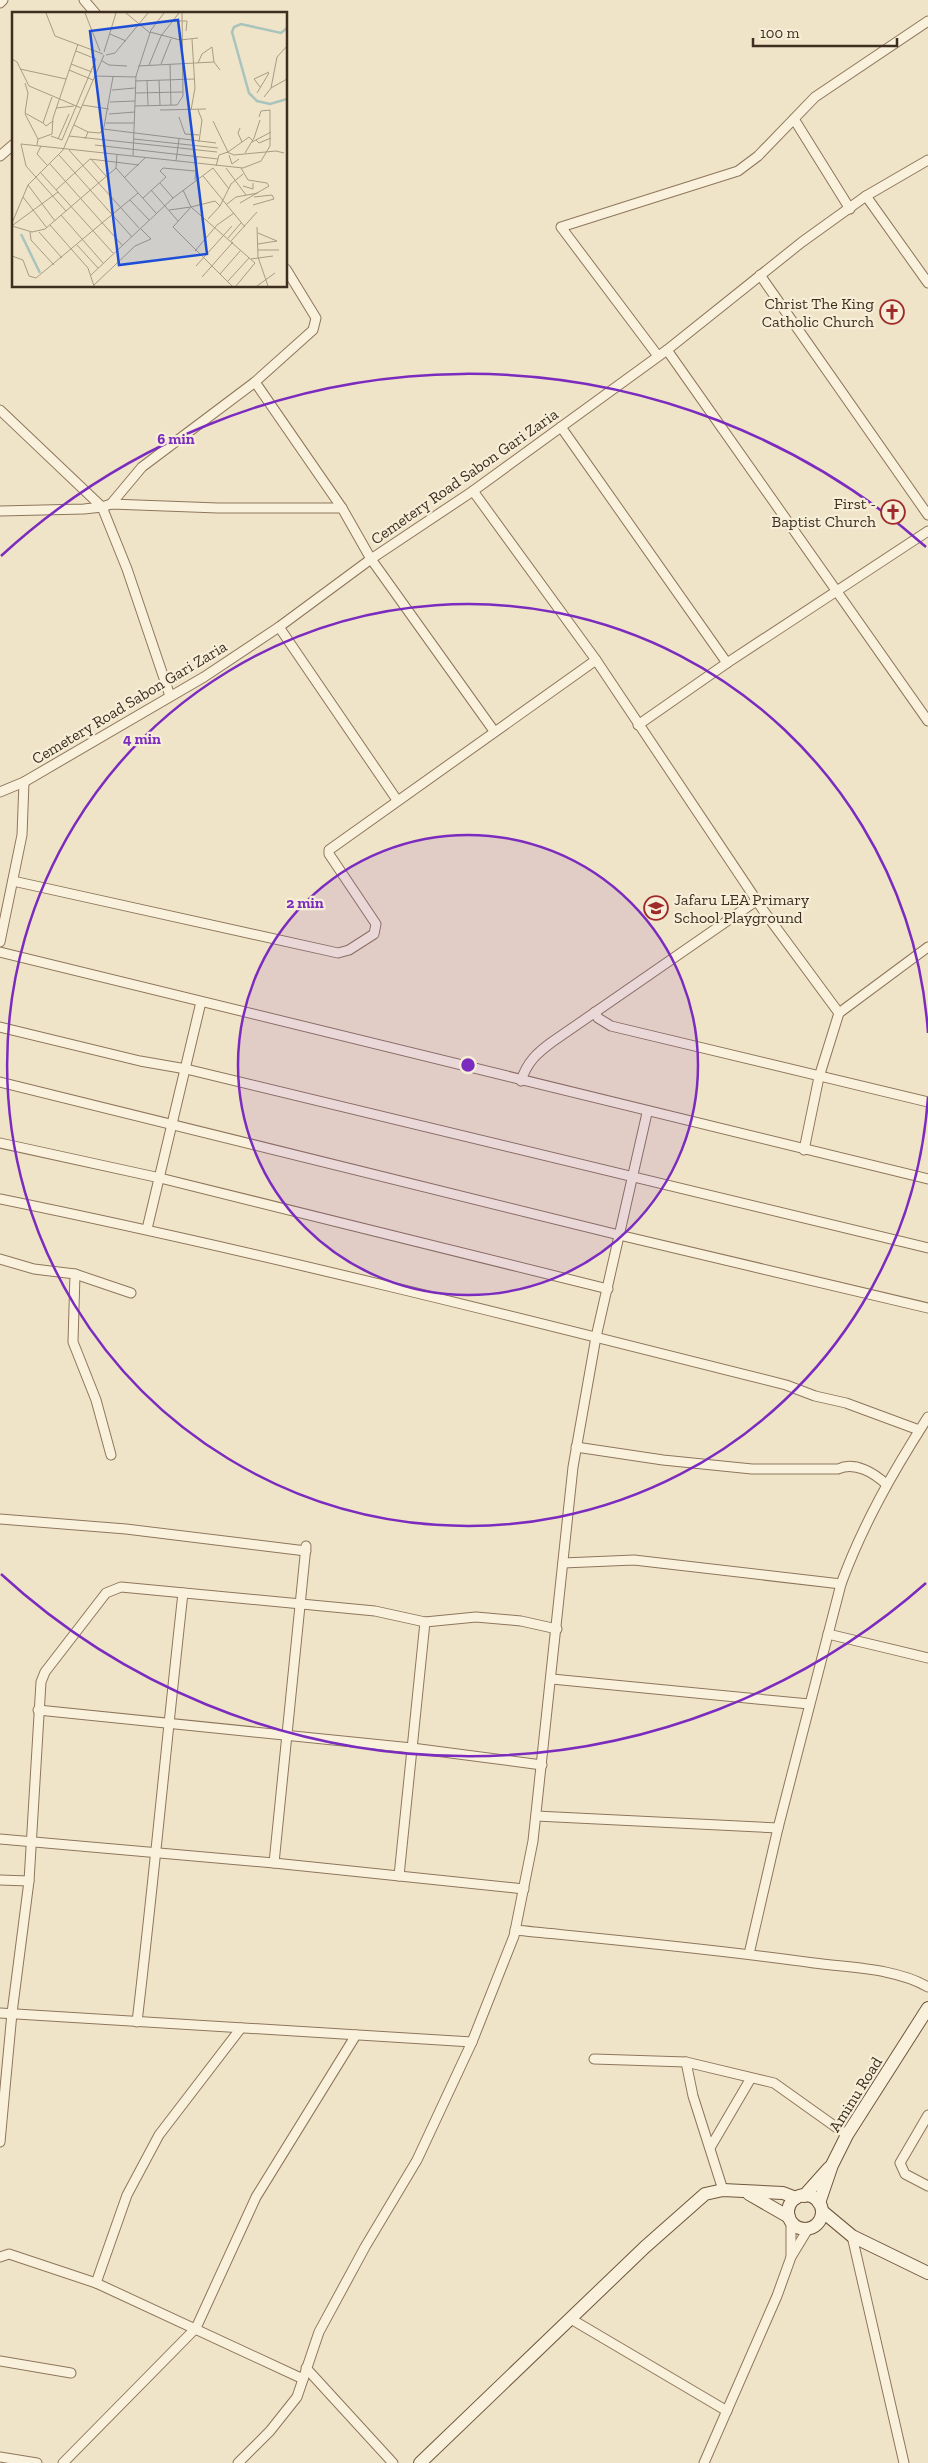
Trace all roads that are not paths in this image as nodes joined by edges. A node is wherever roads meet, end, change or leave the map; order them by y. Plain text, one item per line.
1 (3, 0) edge
2 (84, 0) edge
3 (0, 3) edge
4 (94, 12) edge
5 (928, 21) edge
6 (794, 119) junction
7 (12, 146) edge
8 (0, 156) edge
9 (928, 160) edge
10 (866, 196) junction
11 (850, 209) junction
12 (288, 272) edge
13 (760, 275) junction
14 (928, 283) edge
15 (668, 350) junction
16 (658, 356) junction
17 (255, 382) junction
18 (0, 410) edge
19 (561, 427) junction
20 (473, 491) junction
21 (111, 504) junction
22 (102, 507) junction
23 (342, 508) junction
24 (0, 511) edge
25 (928, 515) edge
26 (928, 530) edge
27 (371, 559) junction
28 (838, 591) junction
29 (279, 627) junction
30 (596, 660) junction
31 (727, 663) junction
32 (170, 696) junction
33 (928, 721) edge
34 (638, 725) junction
35 (494, 731) junction
36 (24, 782) junction
37 (0, 792) edge
38 (397, 800) junction
39 (13, 881) junction
40 (756, 901) junction
41 (0, 942) edge
42 (928, 947) edge
43 (0, 952) edge
44 (201, 1002) junction
45 (595, 1012) junction
46 (839, 1013) junction
47 (0, 1027) edge
48 (186, 1069) junction
49 (819, 1077) junction
50 (521, 1080) junction
51 (0, 1082) edge
52 (928, 1102) edge
53 (647, 1113) junction
54 (173, 1124) junction
55 (0, 1143) edge
56 (804, 1150) junction
57 (633, 1177) junction
58 (160, 1178) junction
59 (928, 1179) edge
60 (0, 1199) edge
61 (147, 1229) junction
62 (619, 1235) junction
63 (928, 1248) edge
64 (0, 1259) edge
65 (75, 1274) junction
66 (608, 1289) junction
67 (131, 1293) dead end
68 (928, 1308) edge
69 (596, 1337) junction
70 (928, 1416) edge
71 (919, 1430) junction
72 (576, 1447) junction
73 (111, 1455) dead end
74 (886, 1484) junction
75 (0, 1519) edge
76 (563, 1563) junction
77 (841, 1584) junction
78 (183, 1593) junction
79 (300, 1604) junction
80 (425, 1622) junction
81 (557, 1629) junction
82 (828, 1634) junction
83 (928, 1658) edge
84 (552, 1679) junction
85 (809, 1704) junction
86 (38, 1710) junction
87 (168, 1724) junction
88 (286, 1737) junction
89 (412, 1748) junction
90 (542, 1765) junction
91 (536, 1816) junction
92 (778, 1828) junction
93 (0, 1840) edge
94 (31, 1843) junction
95 (157, 1854) junction
96 (274, 1864) junction
97 (399, 1876) junction
98 (0, 1880) edge
99 (29, 1881) junction
100 (524, 1889) junction
101 (515, 1930) junction
102 (749, 1954) junction
103 (928, 1987) edge
104 (0, 2013) edge
105 (12, 2013) junction
106 (927, 2013) edge
107 (137, 2022) junction
108 (241, 2028) junction
109 (356, 2035) junction
110 (472, 2042) junction
111 (594, 2059) dead end
112 (686, 2062) junction
113 (751, 2078) junction
114 (928, 2114) edge
115 (847, 2134) junction
116 (0, 2142) edge
117 (710, 2148) junction
118 (832, 2164) junction
119 (928, 2186) edge
120 (723, 2190) junction
121 (747, 2192) junction
122 (800, 2197) junction
123 (820, 2207) junction
124 (790, 2219) junction
125 (812, 2227) junction
126 (849, 2234) junction
127 (0, 2256) edge
128 (791, 2257) junction
129 (928, 2273) edge
130 (96, 2283) junction
131 (571, 2319) junction
132 (196, 2328) junction
133 (0, 2361) edge
134 (306, 2368) junction
135 (70, 2373) dead end
136 (303, 2379) junction
137 (727, 2411) junction
138 (0, 2457) edge
139 (38, 2463) edge
140 (63, 2463) edge
141 (238, 2463) edge
142 (393, 2463) edge
143 (420, 2463) edge
144 (704, 2463) edge
145 (904, 2463) edge

1 - 3 street
2 - 4 street
5 - 6 street
6 - 11 street
6 - 16 street
7 - 8 street
9 - 10 street, Cemetery Road Sabon Gari Zaria
10 - 11 street, Cemetery Road Sabon Gari Zaria
10 - 14 street
11 - 13 street, Cemetery Road Sabon Gari Zaria
12 - 17 street
13 - 15 street, Cemetery Road Sabon Gari Zaria
13 - 25 street
15 - 16 street, Cemetery Road Sabon Gari Zaria
15 - 28 street
16 - 19 street, Cemetery Road Sabon Gari Zaria
17 - 21 street
17 - 23 street
18 - 22 street
19 - 20 street, Cemetery Road Sabon Gari Zaria
19 - 31 street
20 - 27 street, Cemetery Road Sabon Gari Zaria
20 - 30 street
21 - 22 street
21 - 23 street
22 - 24 street
22 - 32 street
23 - 27 street
26 - 28 street
27 - 29 street, Cemetery Road Sabon Gari Zaria
27 - 35 street
28 - 31 street
28 - 33 street
29 - 32 street, Cemetery Road Sabon Gari Zaria
29 - 38 street
30 - 34 street
30 - 35 street
31 - 34 street
32 - 36 street, Cemetery Road Sabon Gari Zaria
34 - 40 street
35 - 38 street
36 - 37 street, Cemetery Road Sabon Gari Zaria
36 - 39 street
38 - 39 street
39 - 41 street
40 - 45 street
40 - 46 street
42 - 46 street
43 - 44 street
44 - 48 street
44 - 50 street
45 - 49 street
45 - 50 street
46 - 49 street
47 - 48 street
48 - 54 street
48 - 57 street
49 - 52 street
49 - 56 street
50 - 53 street
51 - 54 street
53 - 56 street
53 - 57 street
54 - 58 street
54 - 62 street
55 - 58 street
56 - 59 street
57 - 62 street
57 - 63 street
58 - 61 street
58 - 66 street
60 - 61 street
61 - 69 street
62 - 66 street
62 - 68 street
64 - 65 street
65 - 67 street
65 - 73 street
66 - 69 street
69 - 71 street
69 - 72 street
70 - 71 street
71 - 74 street
72 - 74 street
72 - 76 street
74 - 77 street
75 - 79 street
76 - 77 street
76 - 81 street
77 - 82 street
78 - 79 street
78 - 86 street
78 - 87 street
79 - 80 street
79 - 88 street
80 - 81 street
80 - 89 street
81 - 84 street
82 - 83 street
82 - 85 street
84 - 85 street
84 - 90 street
85 - 92 street
86 - 87 street
86 - 94 street
87 - 88 street
87 - 95 street
88 - 89 street
88 - 96 street
89 - 90 street
89 - 97 street
90 - 91 street
91 - 92 street
91 - 100 street
92 - 102 street
93 - 94 street
94 - 95 street
94 - 99 street
95 - 96 street
95 - 107 street
96 - 97 street
97 - 100 street
98 - 99 street
99 - 105 street
100 - 101 street
101 - 102 street
101 - 110 street
102 - 103 street
104 - 105 street
105 - 107 street
105 - 116 street
106 - 115 street, Aminu Road
107 - 108 street
108 - 109 street
108 - 130 street
109 - 110 street
109 - 132 street
110 - 134 street
111 - 112 street
112 - 113 street
112 - 117 street
113 - 115 street
113 - 117 street
114 - 119 street
115 - 118 street, Aminu Road
117 - 120 street
118 - 122 street
118 - 123 street, Aminu Road
120 - 121 street
120 - 131 street
121 - 122 street
121 - 124 street
122 - 123 street
122 - 124 street
123 - 125 street
123 - 126 street
124 - 125 street
124 - 128 street
125 - 126 street
125 - 128 street
126 - 129 street
126 - 145 street
127 - 130 street
128 - 137 street
130 - 132 street
131 - 137 street
131 - 143 street
132 - 136 street
132 - 140 street
133 - 135 street
134 - 136 street
134 - 142 street
136 - 141 street
137 - 144 street
138 - 139 street

